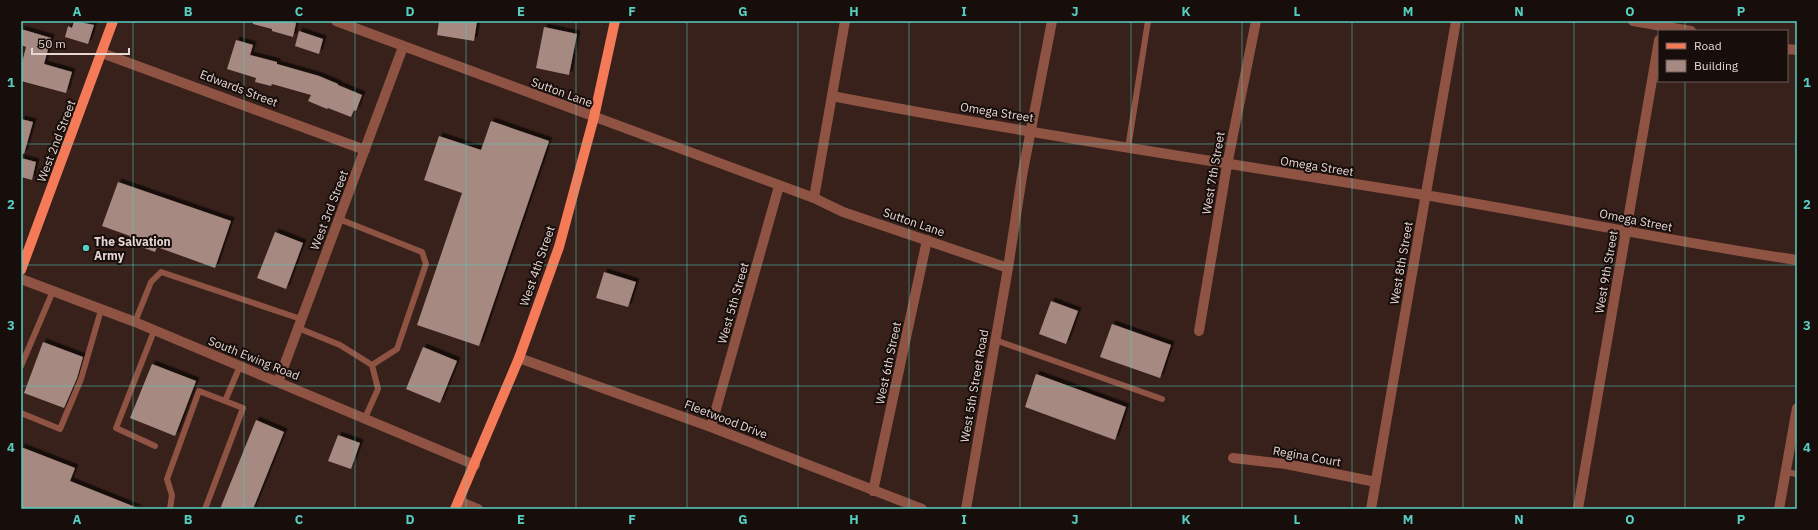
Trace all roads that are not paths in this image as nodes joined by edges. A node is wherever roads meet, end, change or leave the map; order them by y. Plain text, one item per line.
1 (113, 21) edge
2 (336, 21) edge
3 (615, 21) edge
4 (846, 21) edge
5 (1052, 21) edge
6 (1148, 21) edge
7 (1256, 21) edge
8 (1456, 21) edge
9 (1633, 21) edge
10 (1661, 26) edge
11 (1685, 30) edge
12 (1658, 46) edge
13 (403, 47) junction
14 (102, 53) junction
15 (832, 96) junction
16 (594, 117) junction
17 (1032, 131) junction
18 (1128, 148) junction
19 (365, 150) junction
20 (1227, 165) junction
21 (779, 186) junction
22 (1426, 195) junction
23 (814, 198) junction
24 (339, 219) junction
25 (1626, 231) junction
26 (927, 240) junction
27 (1797, 260) edge
28 (1008, 268) junction
29 (21, 270) edge
30 (21, 279) edge
31 (53, 292) junction
32 (101, 310) junction
33 (135, 322) junction
34 (300, 323) junction
35 (1199, 330) dead end
36 (154, 331) junction
37 (995, 340) junction
38 (519, 358) junction
39 (21, 366) edge
40 (240, 366) junction
41 (372, 366) junction
42 (278, 382) junction
43 (1162, 399) dead end
44 (225, 401) junction
45 (1797, 408) edge
46 (21, 413) edge
47 (365, 418) junction
48 (711, 427) junction
49 (155, 446) dead end
50 (1233, 458) dead end
51 (474, 465) junction
52 (1786, 472) junction
53 (1797, 474) edge
54 (1376, 482) junction
55 (873, 491) junction
56 (457, 505) edge
57 (170, 509) edge
58 (204, 509) edge
59 (478, 509) edge
60 (922, 509) edge
61 (966, 509) edge
62 (1371, 509) edge
63 (1578, 509) edge
64 (1779, 509) edge

1 - 14 main road, West 2nd Street
2 - 13 street, Sutton Lane
3 - 16 main road, West 4th Street
4 - 15 street
5 - 17 street
6 - 18 lane
7 - 20 street, West 7th Street
8 - 22 street, West 8th Street
9 - 10 street
10 - 11 street
12 - 25 street, West 9th Street
13 - 16 street, Sutton Lane
13 - 19 street, West 3rd Street
14 - 19 street, Edwards Street
14 - 29 main road, West 2nd Street
15 - 17 street, Omega Street
15 - 23 street
16 - 21 street, Sutton Lane
16 - 38 main road, West 4th Street
17 - 18 street, Omega Street
17 - 28 street
18 - 20 street, Omega Street
19 - 24 street, West 3rd Street
20 - 22 street, Omega Street
20 - 35 street, West 7th Street
21 - 23 street, Sutton Lane
21 - 48 street, West 5th Street
22 - 25 street, Omega Street
22 - 54 street, West 8th Street
23 - 26 street, Sutton Lane
24 - 34 street, West 3rd Street
24 - 41 lane
25 - 27 street, Omega Street
25 - 63 street, West 9th Street
26 - 28 street, Sutton Lane
26 - 55 street, West 6th Street
28 - 37 street, West 5th Street Road
30 - 31 street, South Ewing Road
31 - 32 street, South Ewing Road
31 - 39 lane
32 - 33 street, South Ewing Road
32 - 46 lane
33 - 34 lane
33 - 36 street, South Ewing Road
34 - 41 lane
34 - 42 street, West 3rd Street
36 - 40 street, South Ewing Road
36 - 49 lane
37 - 43 lane
37 - 61 street, West 5th Street Road
38 - 48 street, Fleetwood Drive
38 - 51 main road, West 4th Street
40 - 42 street, South Ewing Road
40 - 44 lane
41 - 47 lane
42 - 47 street, South Ewing Road
44 - 57 lane
44 - 58 lane
45 - 52 street
47 - 51 street, South Ewing Road
48 - 55 street, Fleetwood Drive
50 - 54 street, Regina Court
51 - 56 main road, West 4th Street
52 - 53 lane
52 - 64 street
54 - 62 street, West 8th Street
55 - 60 street, Fleetwood Drive
56 - 59 street

